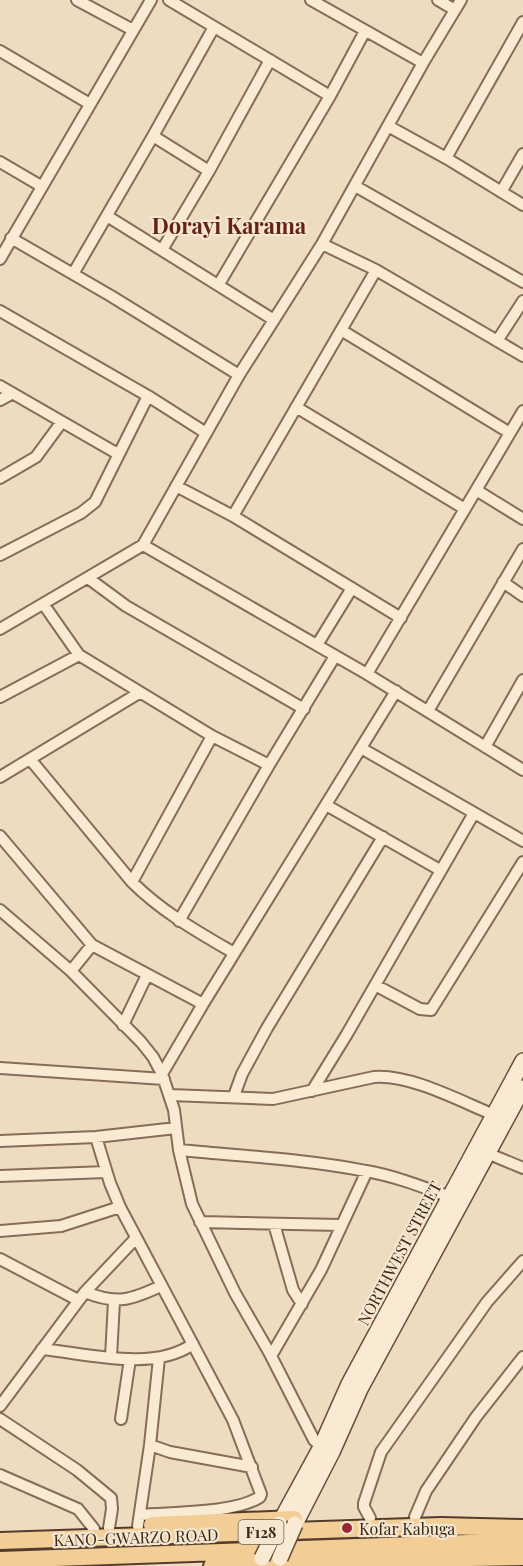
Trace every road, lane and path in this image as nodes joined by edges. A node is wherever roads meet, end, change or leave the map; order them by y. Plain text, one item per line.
1 (77, 0) edge
2 (151, 0) edge
3 (169, 0) edge
4 (311, 0) edge
5 (438, 0) edge
6 (458, 5) edge
7 (523, 22) edge
8 (214, 27) junction
9 (133, 30) junction
10 (365, 31) junction
11 (0, 51) edge
12 (270, 60) junction
13 (423, 63) junction
14 (330, 96) junction
15 (90, 104) junction
16 (388, 126) junction
17 (153, 136) junction
18 (523, 154) edge
19 (446, 158) junction
20 (0, 162) edge
21 (209, 171) junction
22 (41, 186) junction
23 (355, 186) junction
24 (501, 192) junction
25 (523, 205) edge
26 (108, 216) junction
27 (11, 238) junction
28 (322, 244) junction
29 (162, 250) junction
30 (0, 260) edge
31 (376, 270) junction
32 (73, 274) junction
33 (523, 282) edge
34 (219, 284) junction
35 (523, 301) edge
36 (0, 311) edge
37 (274, 320) junction
38 (341, 330) junction
39 (497, 341) junction
40 (523, 356) edge
41 (239, 375) junction
42 (0, 386) edge
43 (11, 394) junction
44 (148, 396) junction
45 (0, 400) edge
46 (296, 407) junction
47 (523, 411) edge
48 (61, 423) junction
49 (206, 433) junction
50 (510, 433) junction
51 (118, 454) junction
52 (0, 478) edge
53 (176, 486) junction
54 (476, 490) junction
55 (465, 508) junction
56 (233, 516) junction
57 (523, 519) edge
58 (143, 545) junction
59 (523, 549) edge
60 (0, 555) edge
61 (88, 578) junction
62 (503, 582) junction
63 (352, 588) junction
64 (523, 596) edge
65 (44, 605) junction
66 (401, 618) junction
67 (0, 629) edge
68 (317, 645) junction
69 (79, 655) junction
70 (335, 656) junction
71 (367, 674) junction
72 (523, 680) edge
73 (396, 692) junction
74 (139, 693) junction
75 (0, 697) edge
76 (304, 709) junction
77 (428, 711) junction
78 (212, 736) junction
79 (485, 747) junction
80 (361, 748) junction
81 (30, 759) junction
82 (268, 765) junction
83 (523, 770) edge
84 (0, 777) edge
85 (326, 805) junction
86 (474, 813) junction
87 (0, 836) edge
88 (382, 837) junction
89 (523, 841) edge
90 (523, 862) edge
91 (440, 870) junction
92 (132, 882) junction
93 (0, 910) edge
94 (179, 921) junction
95 (92, 945) junction
96 (234, 953) junction
97 (71, 971) junction
98 (147, 975) junction
99 (375, 985) junction
100 (202, 1004) junction
101 (123, 1025) junction
102 (523, 1061) edge
103 (0, 1068) edge
104 (20, 1070) junction
105 (0, 1076) edge
106 (163, 1077) junction
107 (523, 1088) edge
108 (312, 1092) junction
109 (170, 1095) junction
110 (234, 1096) junction
111 (494, 1115) junction
112 (177, 1128) junction
113 (96, 1137) junction
114 (0, 1141) edge
115 (179, 1150) junction
116 (487, 1154) junction
117 (523, 1168) edge
118 (367, 1171) junction
119 (106, 1172) junction
120 (0, 1176) edge
121 (450, 1197) junction
122 (120, 1207) junction
123 (200, 1222) junction
124 (274, 1224) junction
125 (341, 1225) junction
126 (0, 1231) edge
127 (136, 1238) junction
128 (0, 1259) edge
129 (523, 1261) edge
130 (161, 1286) junction
131 (82, 1296) junction
132 (114, 1301) junction
133 (302, 1304) junction
134 (194, 1344) junction
135 (42, 1349) junction
136 (271, 1356) junction
137 (111, 1357) junction
138 (523, 1357) edge
139 (159, 1358) junction
140 (130, 1359) junction
141 (0, 1406) edge
142 (0, 1419) edge
143 (121, 1419) dead end
144 (150, 1445) junction
145 (321, 1447) junction
146 (252, 1467) junction
147 (317, 1467) junction
148 (0, 1475) edge
149 (414, 1517) junction
150 (370, 1518) junction
151 (139, 1520) junction
152 (288, 1522) junction
153 (494, 1527) junction
154 (101, 1528) junction
155 (523, 1528) edge
156 (62, 1540) junction
157 (0, 1541) edge
158 (523, 1541) edge
159 (523, 1557) edge
160 (0, 1560) edge
161 (73, 1562) edge
162 (269, 1562) edge
163 (438, 1563) edge
164 (212, 1566) edge
165 (224, 1566) edge

1 - 9 street
2 - 9 street
3 - 8 street
4 - 10 street
5 - 6 street
6 - 13 street
7 - 19 street
8 - 12 street
8 - 17 street
9 - 15 street
10 - 13 street
10 - 14 street
11 - 15 street
12 - 14 street
12 - 21 street
13 - 16 street
14 - 34 street
15 - 22 street
16 - 19 street
16 - 23 street
17 - 21 street
17 - 26 street
18 - 24 street
19 - 24 street
20 - 22 street
21 - 29 street
22 - 27 street
23 - 28 street
23 - 33 street
24 - 25 street
26 - 29 street
26 - 32 street
27 - 30 street
27 - 32 street
28 - 31 street
28 - 37 street
29 - 34 street
31 - 38 street
31 - 39 street
32 - 41 street
34 - 37 street
35 - 39 street
36 - 44 street
37 - 41 street
38 - 46 street
38 - 50 street
39 - 40 street
41 - 49 street
42 - 43 street
43 - 45 street
43 - 48 street
44 - 49 street
44 - 51 street
46 - 55 street
46 - 56 street
47 - 50 street
48 - 51 street
48 - 52 street
49 - 53 street
50 - 54 street
51 - 60 street
53 - 56 street
53 - 58 street
54 - 55 street
54 - 57 street
55 - 66 street
56 - 63 street
58 - 61 street
58 - 68 street
59 - 62 street
61 - 65 street
61 - 76 street
62 - 64 street
62 - 77 street
63 - 66 street
63 - 68 street
65 - 67 street
65 - 69 street
66 - 71 street
68 - 70 street
69 - 74 street
69 - 75 street
70 - 71 street
70 - 76 street
71 - 73 street
72 - 79 street
73 - 77 street
73 - 80 street
74 - 78 street
74 - 81 street
76 - 82 street
77 - 79 street
78 - 82 street
78 - 92 street
79 - 83 street
80 - 85 street
80 - 86 street
81 - 84 street
81 - 92 street
82 - 94 street
85 - 88 street
85 - 96 street
86 - 89 street
86 - 91 street
87 - 95 street
88 - 91 street
88 - 110 street
90 - 99 street
91 - 99 street
92 - 94 street
93 - 97 street
94 - 96 street
95 - 97 street
95 - 98 street
96 - 100 street
97 - 101 street
98 - 100 street
98 - 101 street
99 - 108 street
100 - 106 street
101 - 106 street
102 - 111 main road, NORTHWEST STREET
103 - 104 street
104 - 105 street
104 - 106 street
106 - 109 street
107 - 116 main road, NORTHWEST STREET
108 - 110 street
108 - 111 street
109 - 110 street
109 - 112 street
111 - 121 main road, NORTHWEST STREET
112 - 113 street
112 - 115 street
113 - 114 street
113 - 119 street
115 - 118 street
115 - 123 street
116 - 117 street
116 - 147 main road, NORTHWEST STREET
118 - 121 street
118 - 125 street
119 - 120 street
119 - 122 street
121 - 145 main road, NORTHWEST STREET
122 - 126 street
122 - 127 street
123 - 124 street
123 - 136 street
124 - 125 street
124 - 133 street
125 - 133 street
127 - 130 street
127 - 131 street
128 - 131 street
129 - 150 street
130 - 132 street
130 - 134 street
131 - 132 street
131 - 135 street
132 - 137 street
133 - 136 street
134 - 139 street
134 - 146 street
135 - 137 street
135 - 141 street
136 - 145 street
137 - 140 street
138 - 149 street
139 - 140 street
139 - 144 street
140 - 143 street
142 - 154 street
144 - 146 street
144 - 151 street
145 - 147 main road, NORTHWEST STREET
146 - 151 street
147 - 152 main road
148 - 154 street
149 - 150 main road
149 - 153 main road
150 - 152 main road
151 - 152 main road
151 - 154 main road
152 - 162 main road, bridge
153 - 155 main road, KANO-GWARZO ROAD / F128
153 - 156 main road, KANO-GWARZO ROAD / F128
154 - 156 main road
156 - 157 main road, KANO-GWARZO ROAD / F128
158 - 161 main road, F128
159 - 163 main road
160 - 161 main road, F128
162 - 163 main road
162 - 165 main road
164 - 165 main road

